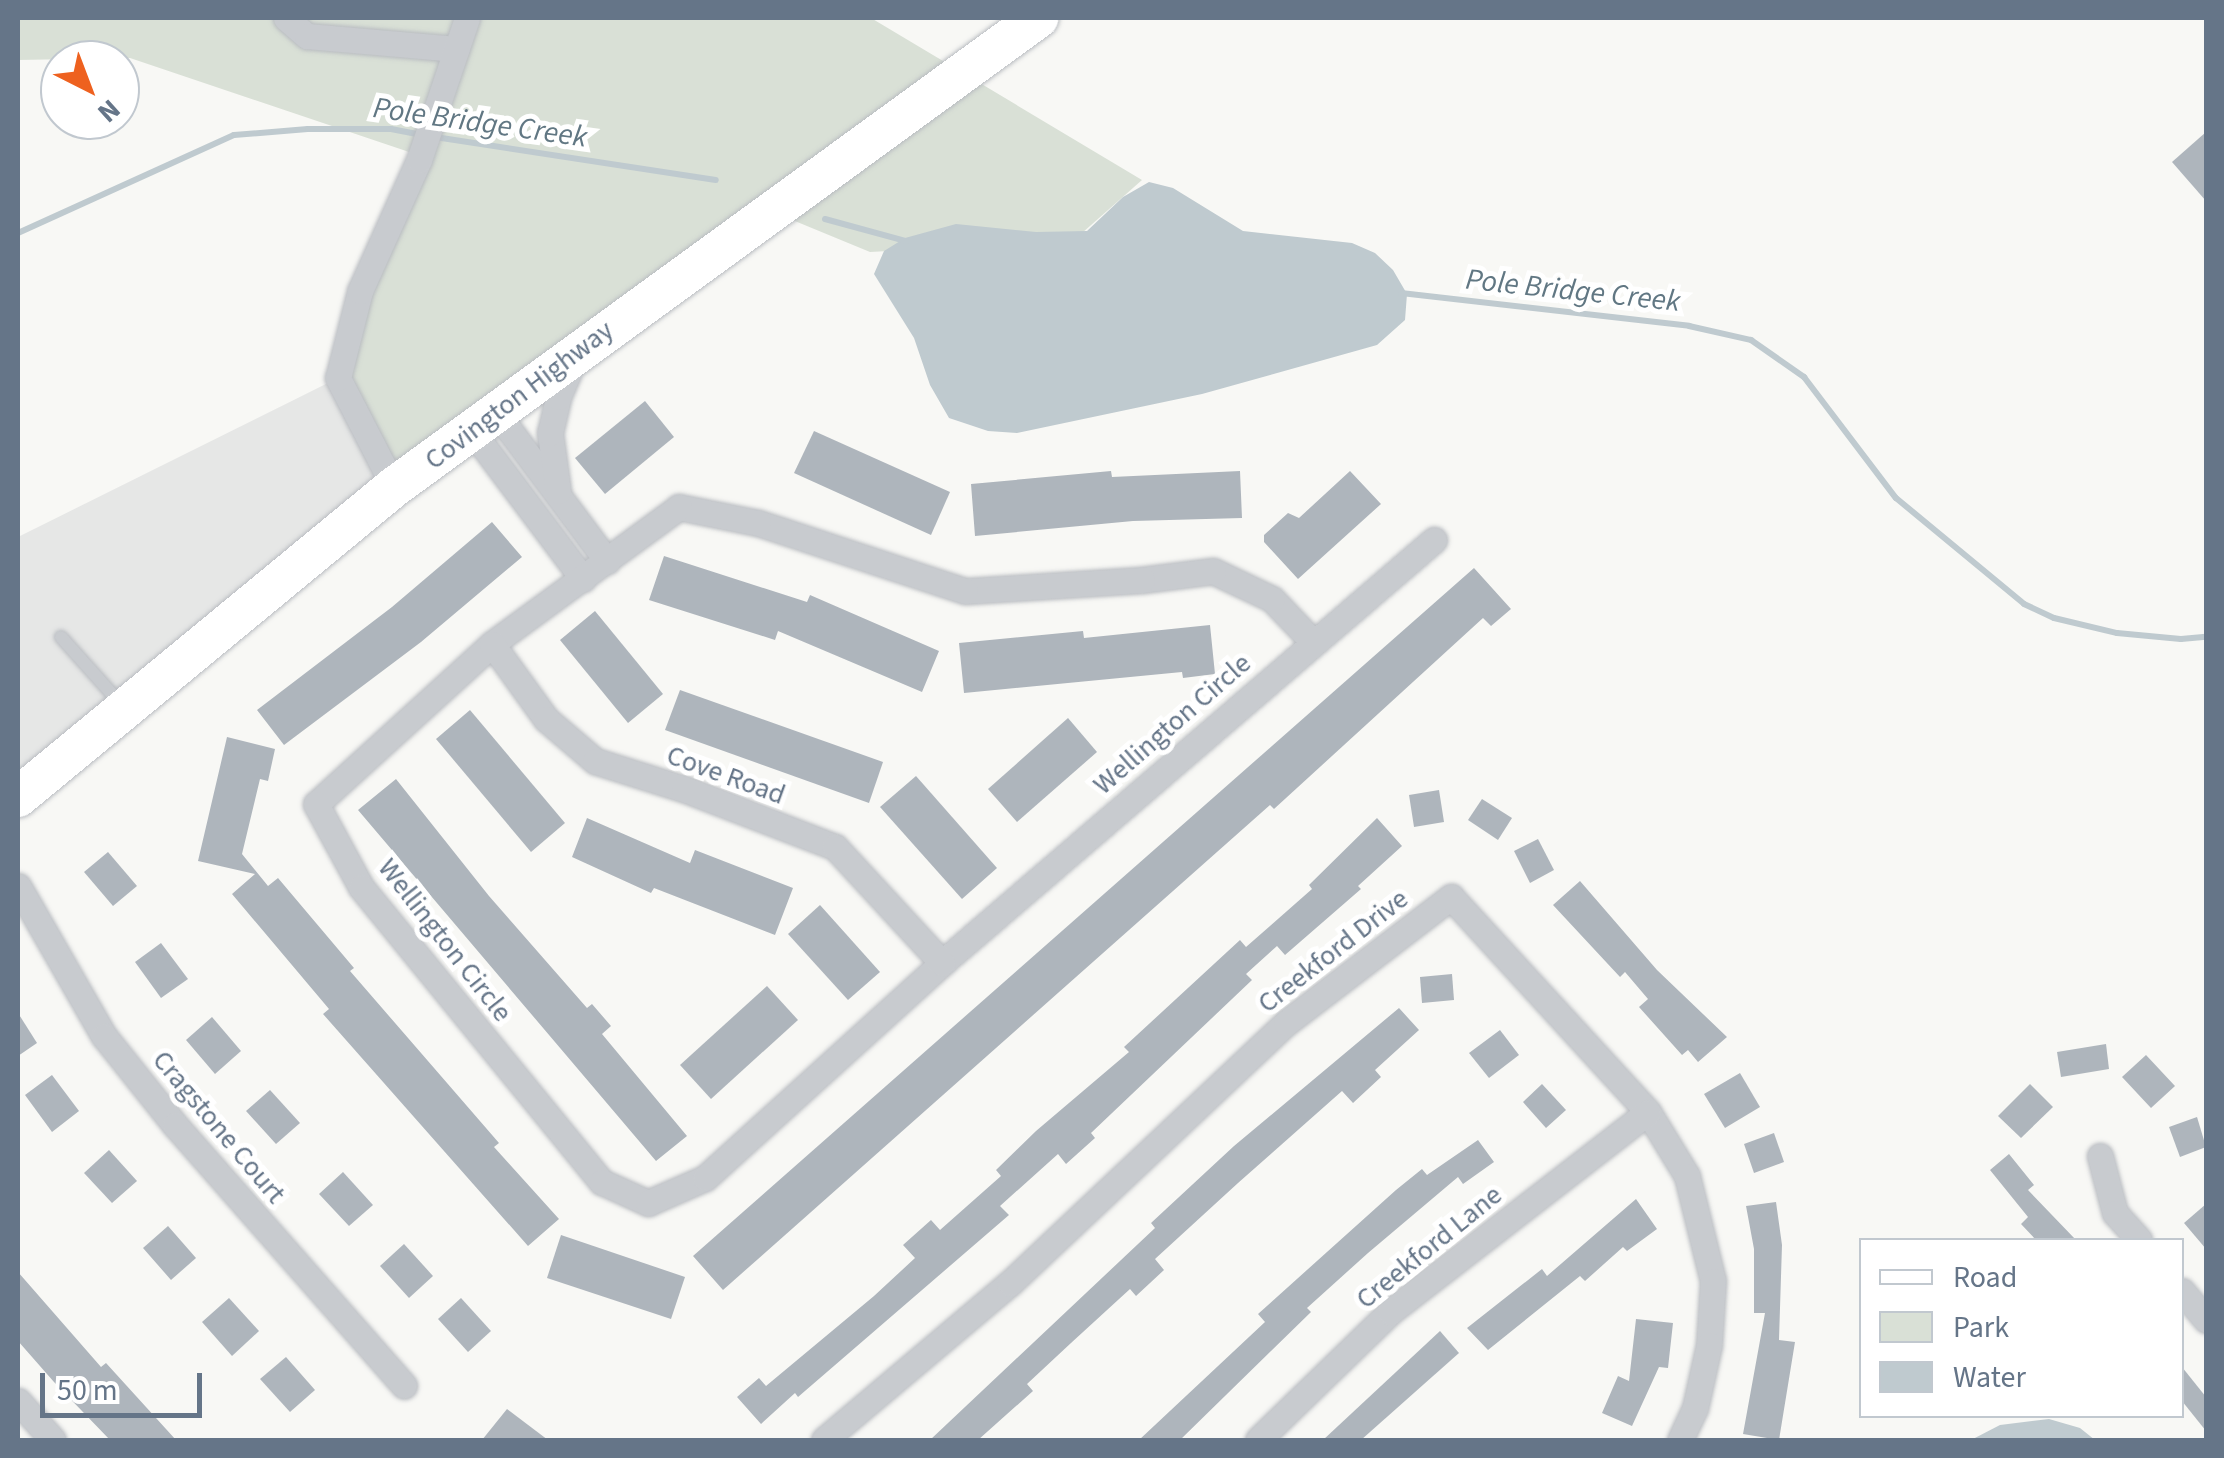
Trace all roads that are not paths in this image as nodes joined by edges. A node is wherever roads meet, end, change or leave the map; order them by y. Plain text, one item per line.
1 (286, 18) edge
2 (468, 18) edge
3 (1038, 18) edge
4 (456, 50) junction
5 (577, 352) junction
6 (483, 422) junction
7 (394, 487) junction
8 (558, 496) junction
9 (1434, 540) dead end
10 (607, 561) junction
11 (583, 579) junction
12 (61, 637) dead end
13 (1313, 642) junction
14 (492, 644) junction
15 (126, 708) junction
16 (18, 797) edge
17 (18, 886) edge
18 (942, 963) junction
19 (1648, 1112) junction
20 (2100, 1156) dead end
21 (2137, 1238) edge
22 (2184, 1293) edge
23 (2206, 1320) edge
24 (404, 1386) dead end
25 (18, 1401) edge
26 (52, 1440) edge
27 (824, 1440) edge
28 (1258, 1440) edge
29 (1680, 1440) edge

1 - 4 street
2 - 4 street
3 - 5 main road, Covington Highway
4 - 7 street
5 - 6 main road, Covington Highway
5 - 8 street
6 - 7 main road, Covington Highway
6 - 8 street
6 - 11 street
7 - 15 main road, Covington Highway
8 - 10 street
9 - 13 street, Wellington Circle
10 - 11 street, Wellington Circle
10 - 13 street, Wellington Circle
11 - 14 street, Wellington Circle
12 - 15 lane
13 - 18 street, Wellington Circle
14 - 18 street, Cove Road
14 - 18 street, Wellington Circle
15 - 16 main road, Covington Highway
17 - 24 street, Cragstone Court
19 - 27 street, Creekford Drive
19 - 28 street, Creekford Lane
19 - 29 street, Creekford Drive
20 - 21 street
22 - 23 street
25 - 26 street

